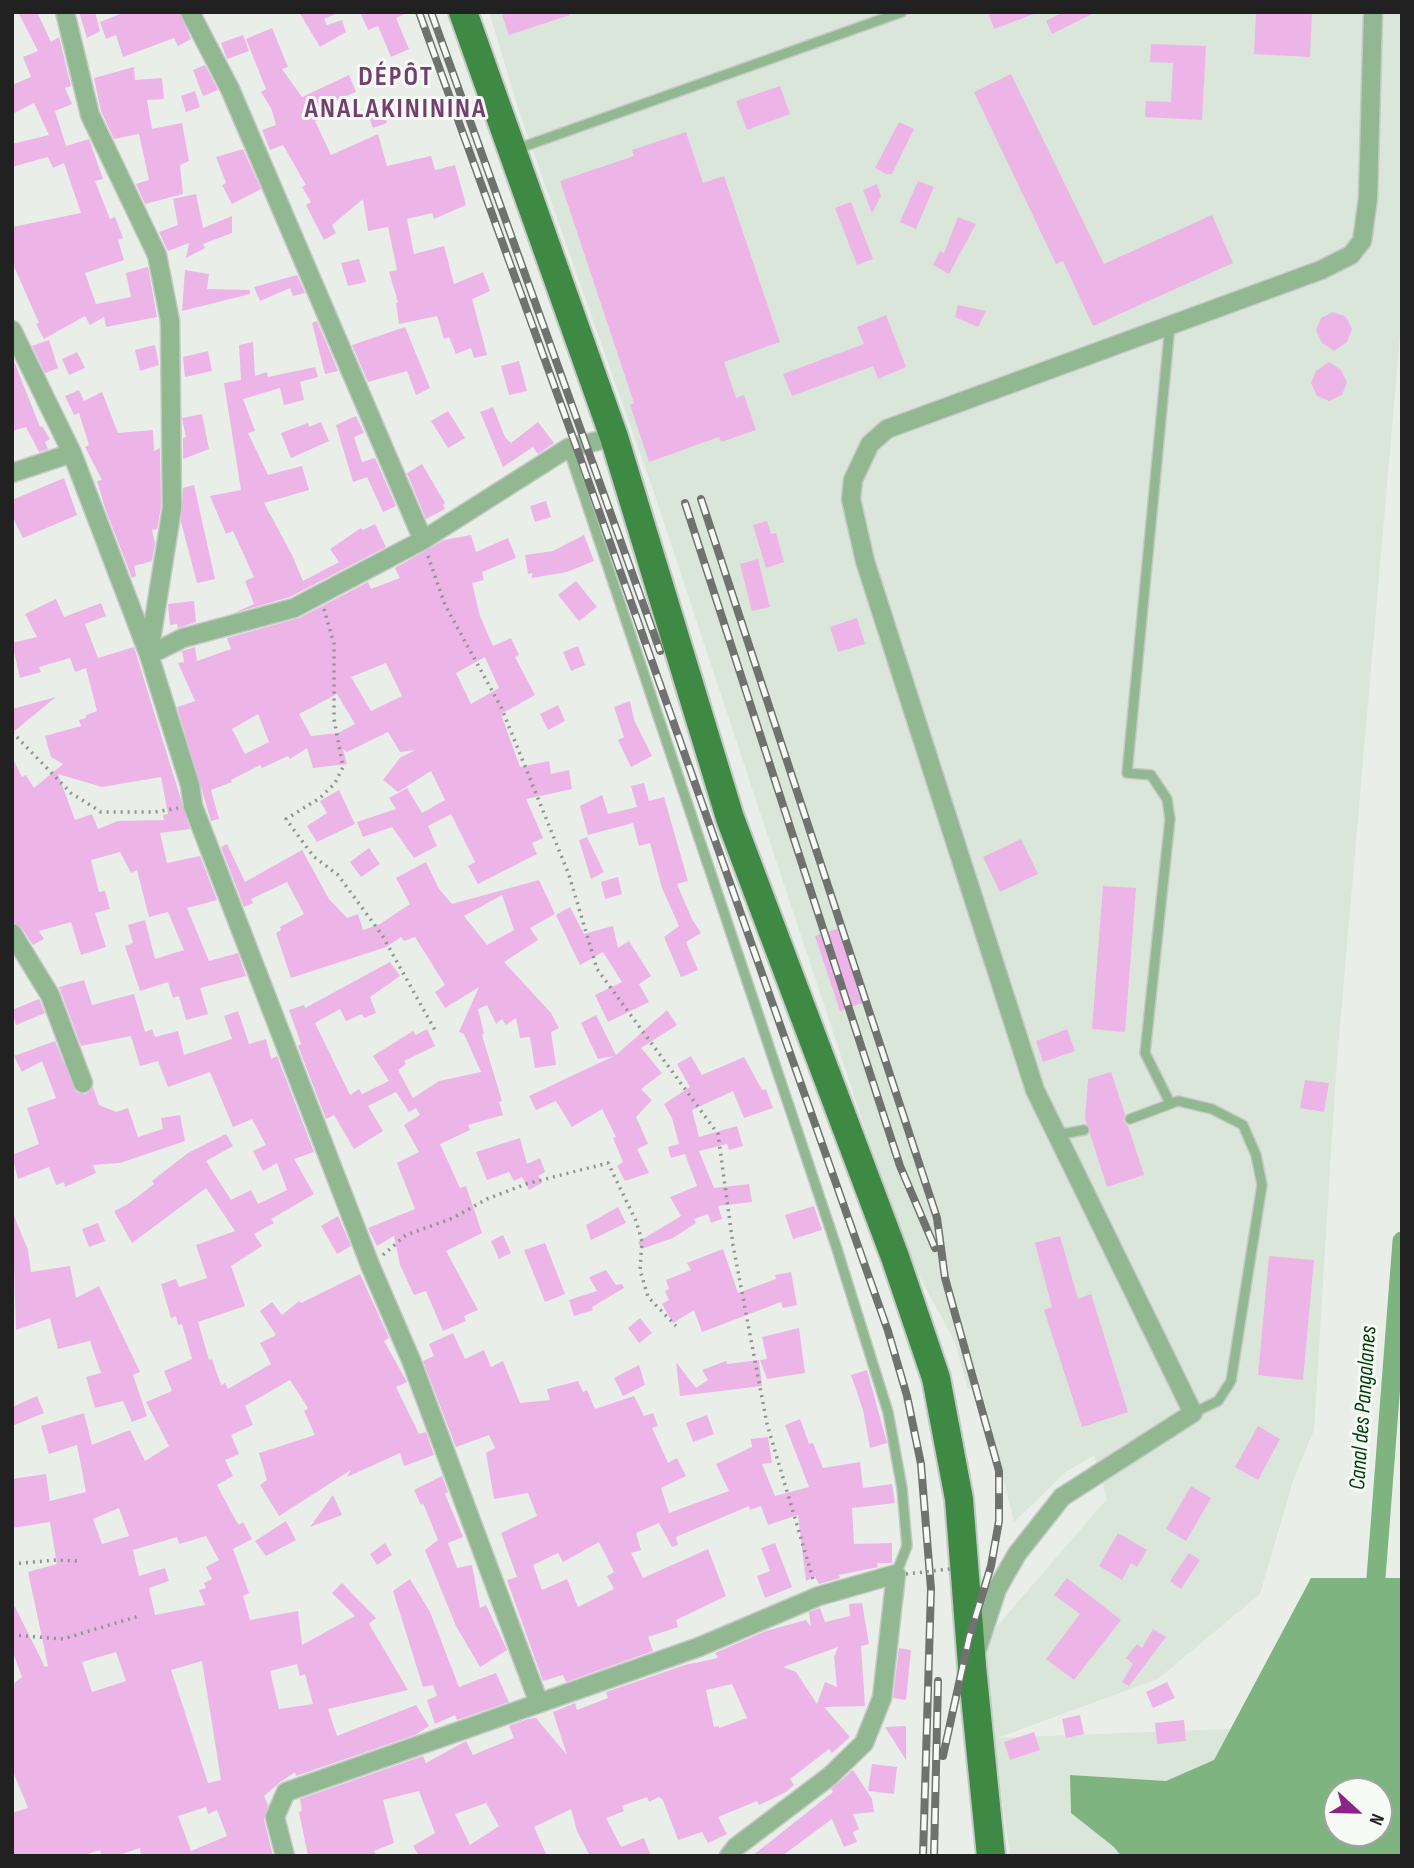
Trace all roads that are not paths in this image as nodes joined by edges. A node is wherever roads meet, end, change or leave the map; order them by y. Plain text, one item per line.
1 (65, 12) edge
2 (190, 12) edge
3 (463, 12) edge
4 (902, 12) edge
5 (1373, 12) edge
6 (514, 150) junction
7 (1170, 325) junction
8 (12, 330) edge
9 (614, 437) junction
10 (568, 448) junction
11 (72, 453) junction
12 (12, 473) edge
13 (423, 541) junction
14 (149, 655) junction
15 (12, 933) edge
16 (83, 1083) dead end
17 (1170, 1103) junction
18 (1130, 1119) dead end
19 (1084, 1129) dead end
20 (1057, 1135) junction
21 (1193, 1413) junction
22 (901, 1574) junction
23 (972, 1666) junction
24 (539, 1703) junction
25 (285, 1856) edge
26 (729, 1856) edge
27 (991, 1856) edge

1 - 14 street
2 - 13 street
3 - 6 main road
4 - 6 lane
5 - 7 street
6 - 9 main road
7 - 17 lane
7 - 20 street
8 - 11 street
9 - 10 street
9 - 23 main road
10 - 13 street
10 - 22 lane
11 - 12 street
11 - 14 street
13 - 14 street
14 - 24 street
15 - 16 street
17 - 18 lane
17 - 21 lane
19 - 20 lane
20 - 21 street
21 - 23 street
22 - 24 street
22 - 26 street
23 - 27 main road
24 - 25 street

